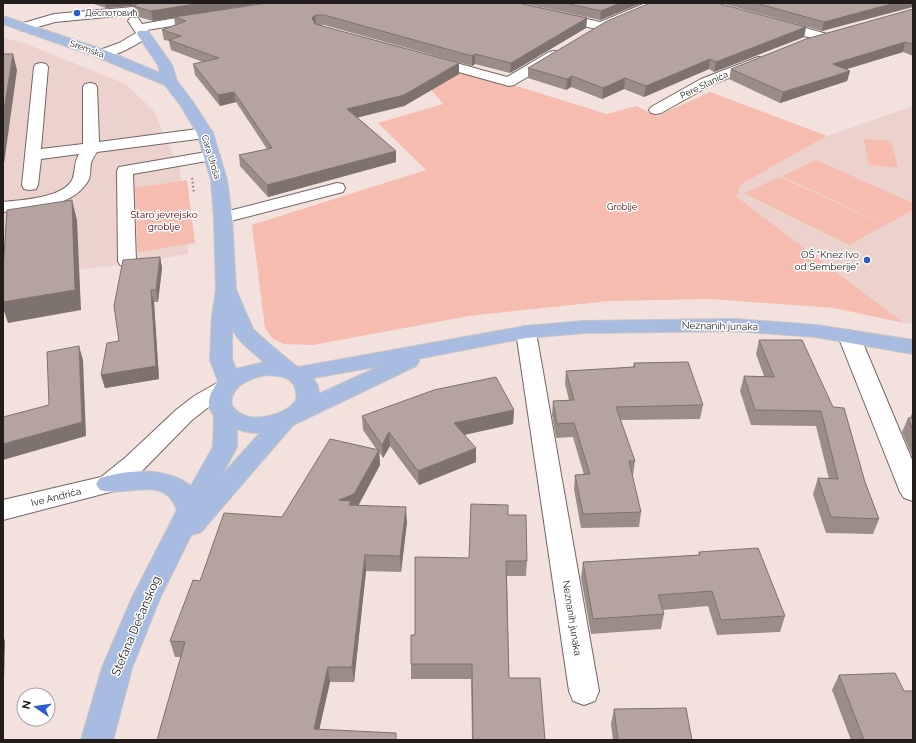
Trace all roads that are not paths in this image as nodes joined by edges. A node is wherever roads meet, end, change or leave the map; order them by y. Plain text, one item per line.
1 (499, 3) edge
2 (656, 3) edge
3 (133, 7) edge
4 (216, 15) edge
5 (3, 20) edge
6 (762, 20) edge
7 (601, 26) junction
8 (24, 27) junction
9 (141, 31) junction
10 (837, 33) edge
11 (588, 34) edge
12 (822, 37) junction
13 (804, 43) edge
14 (562, 50) edge
15 (102, 54) junction
16 (418, 57) edge
17 (770, 57) edge
18 (41, 66) dead end
19 (170, 82) junction
20 (90, 87) dead end
21 (656, 110) dead end
22 (204, 134) junction
23 (91, 148) junction
24 (32, 155) junction
25 (212, 156) junction
26 (30, 185) dead end
27 (337, 188) dead end
28 (3, 207) edge
29 (223, 218) junction
30 (127, 261) edge
31 (226, 290) junction
32 (526, 332) junction
33 (849, 336) junction
34 (913, 347) edge
35 (436, 348) junction
36 (293, 372) junction
37 (225, 399) junction
38 (291, 417) junction
39 (109, 484) junction
40 (913, 492) edge
41 (3, 510) edge
42 (190, 510) junction
43 (165, 559) junction
44 (584, 690) dead end
45 (97, 740) edge

1 - 7 street
2 - 7 street
3 - 8 street
3 - 9 street
4 - 9 street
5 - 8 main road, Sremska
6 - 12 street
7 - 11 street
8 - 15 main road, Sremska
9 - 15 street
9 - 19 main road
10 - 12 street
12 - 13 street
14 - 16 street
15 - 19 main road, Sremska
17 - 21 street, Pere Stanića
18 - 24 street
19 - 22 main road, Cara Uroša
20 - 23 street
22 - 23 street
22 - 25 main road, Cara Uroša
23 - 24 street
23 - 28 street
24 - 26 street
25 - 29 main road, Cara Uroša
25 - 30 street
27 - 29 street
29 - 31 main road, Cara Uroša
31 - 36 main road
31 - 37 main road
32 - 33 main road, Neznanih junaka
32 - 35 main road, Neznanih junaka
32 - 44 street, Neznanih junaka
33 - 34 main road, Neznanih junaka
33 - 40 street
35 - 36 main road
35 - 38 main road
36 - 37 main road
36 - 38 main road
37 - 38 main road
37 - 39 street
37 - 42 main road
38 - 43 main road
39 - 41 street, Ive Andrića
39 - 42 main road
42 - 43 main road
43 - 45 main road, Stefana Dečanskog

